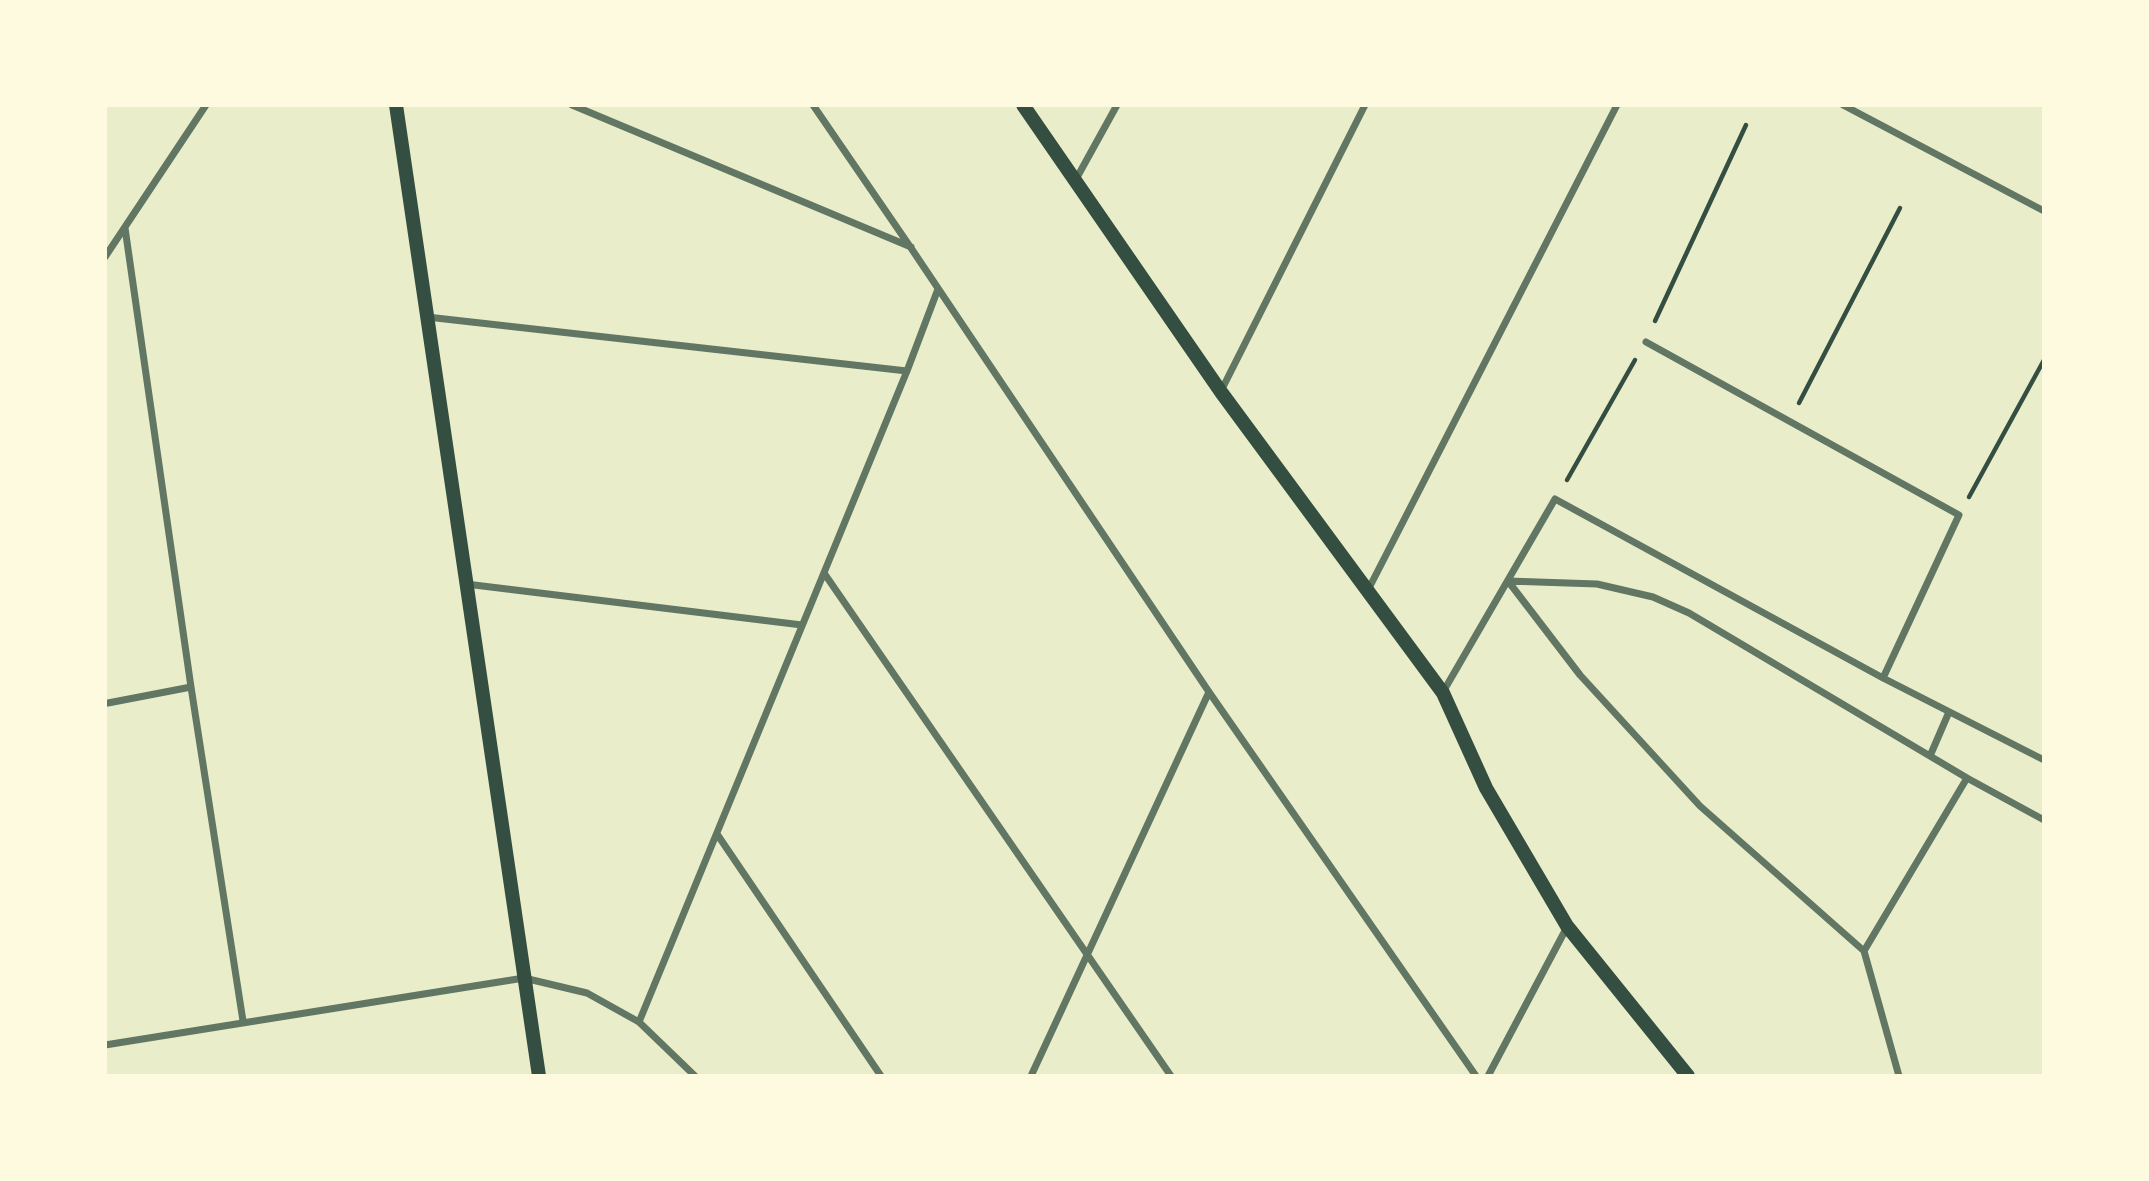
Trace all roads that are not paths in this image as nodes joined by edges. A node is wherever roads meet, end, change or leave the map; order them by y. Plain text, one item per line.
1 (206, 105) edge
2 (396, 105) edge
3 (572, 105) edge
4 (813, 105) edge
5 (1023, 105) edge
6 (1117, 105) edge
7 (1364, 105) edge
8 (1617, 105) edge
9 (1843, 105) edge
10 (1075, 182) junction
11 (2044, 211) edge
12 (125, 228) junction
13 (911, 248) junction
14 (105, 257) edge
15 (937, 289) junction
16 (427, 317) junction
17 (1646, 342) road end
18 (907, 371) junction
19 (1221, 392) junction
20 (824, 573) junction
21 (1508, 581) junction
22 (467, 584) junction
23 (1368, 591) junction
24 (802, 625) junction
25 (1883, 678) junction
26 (191, 687) junction
27 (1209, 692) junction
28 (1443, 693) junction
29 (108, 703) dead end
30 (1949, 712) junction
31 (1930, 756) junction
32 (2044, 760) edge
33 (1967, 778) junction
34 (2044, 820) edge
35 (716, 834) junction
36 (1567, 926) junction
37 (1864, 951) junction
38 (1087, 956) junction
39 (524, 978) junction
40 (243, 1021) junction
41 (639, 1022) junction
42 (105, 1045) edge
43 (539, 1076) edge
44 (695, 1076) edge
45 (881, 1076) edge
46 (1031, 1076) edge
47 (1171, 1076) edge
48 (1476, 1076) edge
49 (1488, 1076) edge
50 (1688, 1076) edge
51 (1899, 1076) edge

1 - 12 street
2 - 16 main road
3 - 13 street
4 - 13 street
5 - 10 main road
6 - 10 street
7 - 19 street
8 - 23 street
9 - 11 street
10 - 19 main road
12 - 14 street
12 - 26 street
13 - 15 street
15 - 18 street
15 - 27 street
16 - 18 street
16 - 22 main road
17 - 25 street
18 - 20 street
19 - 23 main road
20 - 24 street
20 - 38 street
21 - 25 street
21 - 28 street
21 - 31 street
21 - 37 street
22 - 24 street
22 - 39 main road
23 - 28 main road
24 - 35 street
25 - 30 street
26 - 29 street
26 - 40 street
27 - 38 street
27 - 48 street
28 - 36 main road
30 - 31 street
30 - 32 street
31 - 33 street
33 - 34 street
33 - 37 street
35 - 41 street
35 - 45 street
36 - 49 street
36 - 50 main road
37 - 51 street
38 - 46 street
38 - 47 street
39 - 40 street
39 - 41 street
39 - 43 main road
40 - 42 street
41 - 44 street

